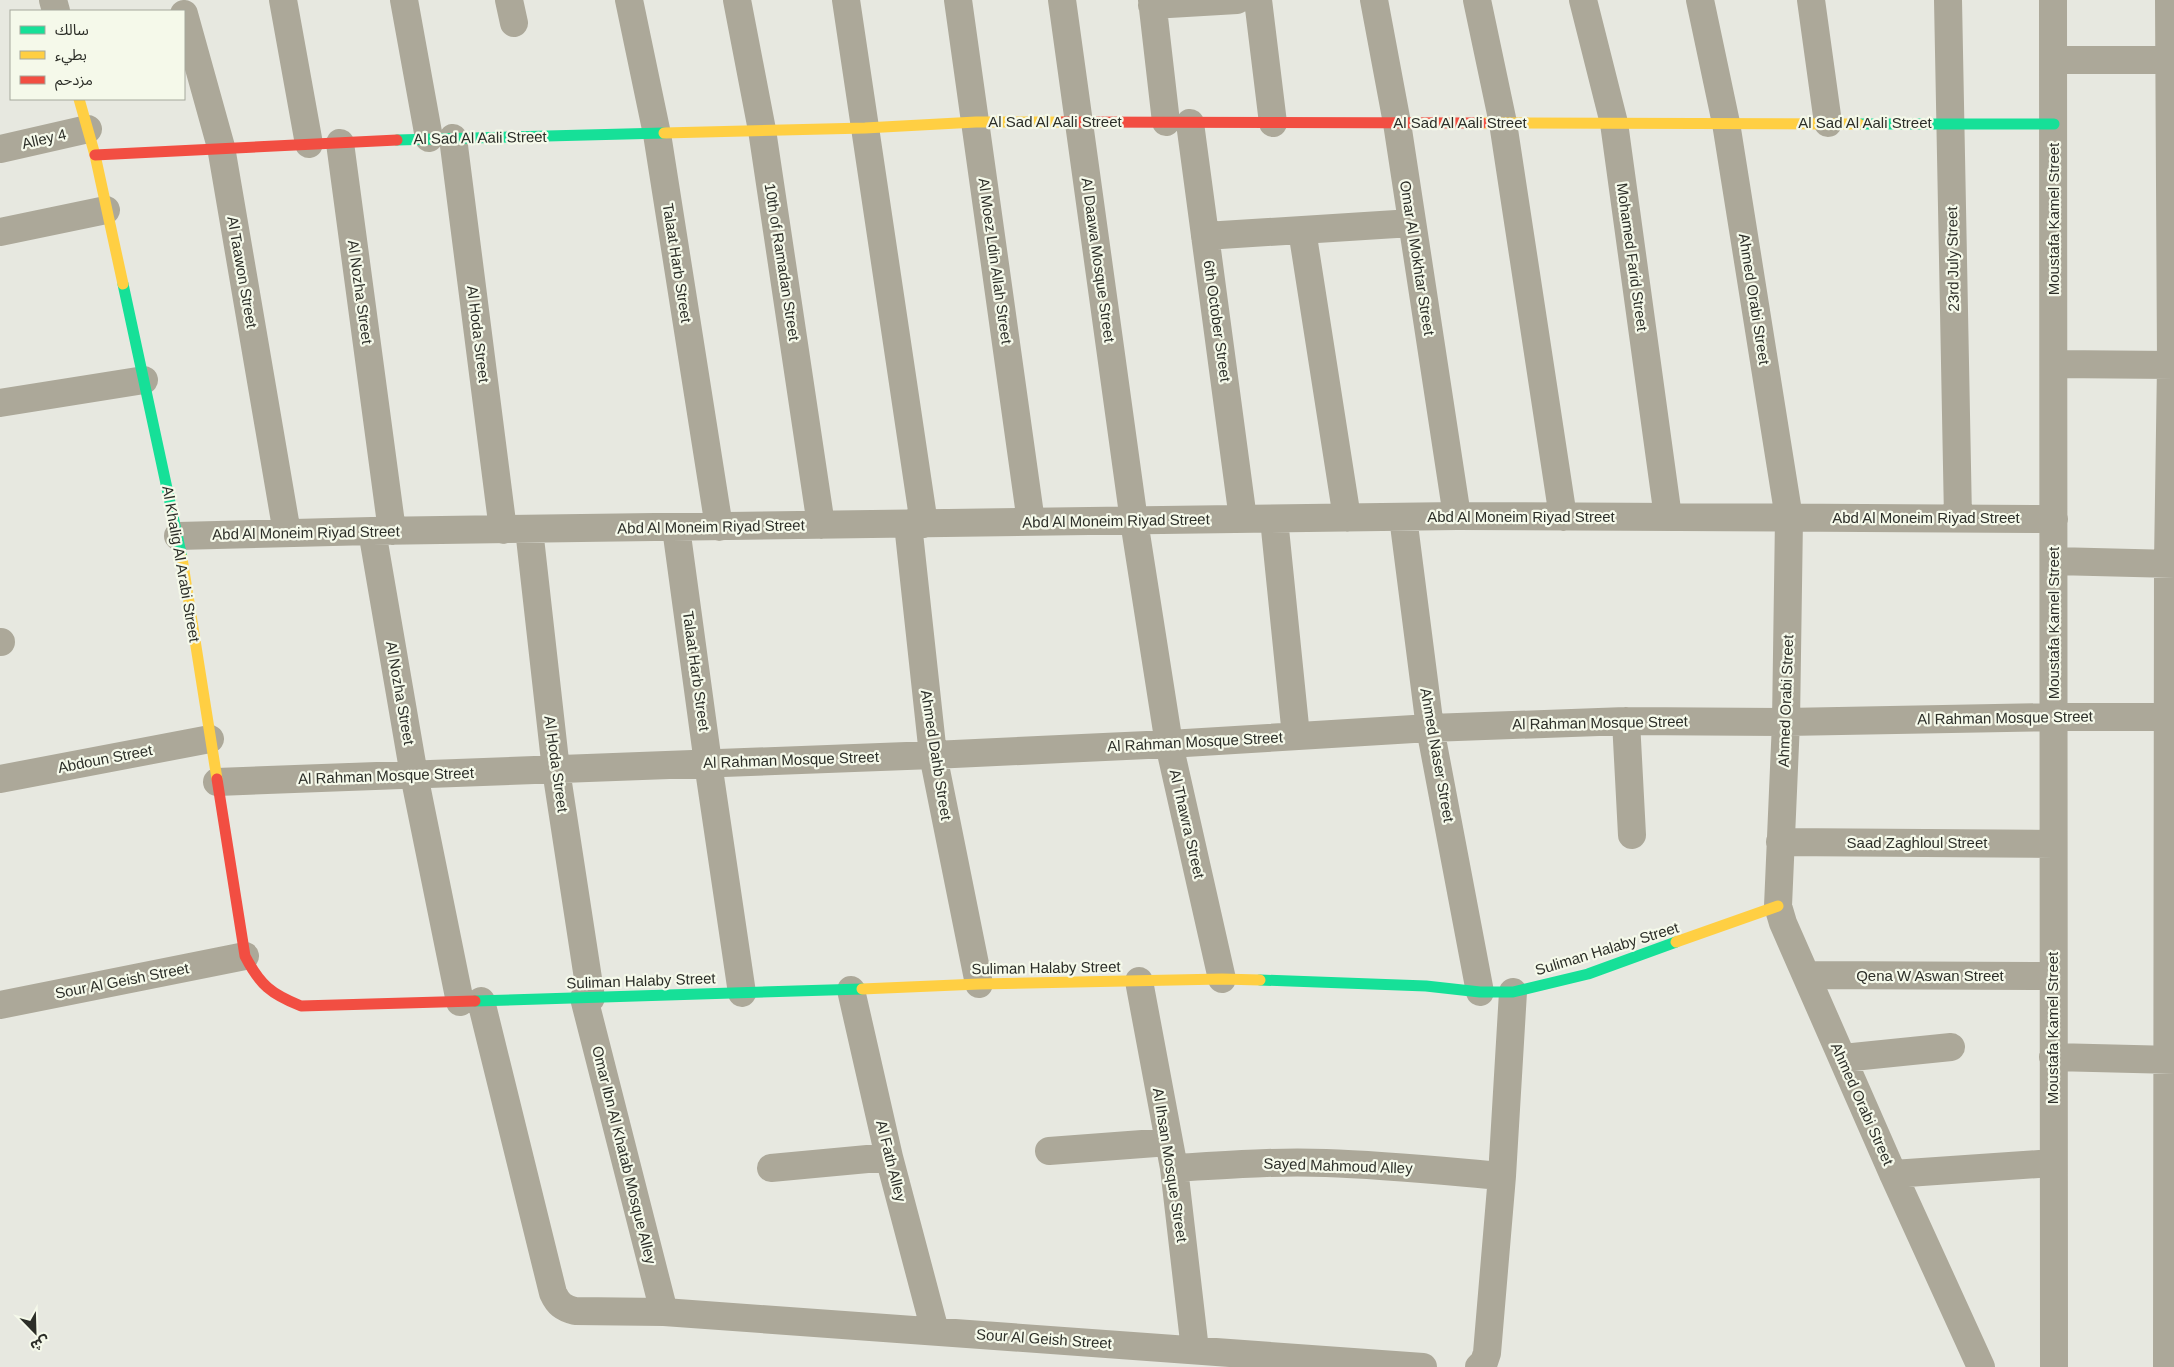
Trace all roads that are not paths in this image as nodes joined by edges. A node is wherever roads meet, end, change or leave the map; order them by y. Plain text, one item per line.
1 (283, 0) edge
2 (404, 0) edge
3 (629, 0) edge
4 (737, 0) edge
5 (846, 0) edge
6 (958, 0) edge
7 (1062, 0) edge
8 (1237, 0) edge
9 (1258, 0) edge
10 (1374, 0) edge
11 (1477, 0) edge
12 (1583, 0) edge
13 (1700, 0) edge
14 (1811, 0) edge
15 (1948, 0) edge
16 (2054, 0) edge
17 (2170, 0) edge
18 (1152, 2) edge
19 (185, 20) edge
20 (2054, 60) junction
21 (2172, 60) edge
22 (80, 100) edge
23 (976, 122) junction
24 (1079, 122) junction
25 (1178, 123) junction
26 (1273, 123) junction
27 (1397, 123) junction
28 (1503, 123) junction
29 (1614, 123) junction
30 (1726, 123) junction
31 (1828, 123) junction
32 (1951, 124) junction
33 (2054, 124) junction
34 (865, 128) junction
35 (88, 129) junction
36 (762, 130) junction
37 (657, 134) junction
38 (441, 138) junction
39 (340, 143) junction
40 (309, 144) junction
41 (221, 148) junction
42 (0, 149) edge
43 (95, 155) junction
44 (106, 210) junction
45 (1412, 223) junction
46 (1302, 230) junction
47 (0, 232) edge
48 (1205, 236) junction
49 (2054, 364) junction
50 (2172, 365) edge
51 (144, 380) junction
52 (0, 403) edge
53 (1457, 516) junction
54 (1403, 517) junction
55 (1563, 517) junction
56 (1668, 517) junction
57 (1348, 518) junction
58 (1789, 518) junction
59 (1958, 518) junction
60 (1243, 519) junction
61 (1274, 519) junction
62 (2054, 519) junction
63 (1134, 521) junction
64 (1031, 522) junction
65 (916, 524) junction
66 (821, 525) junction
67 (719, 527) junction
68 (676, 528) junction
69 (516, 529) junction
70 (382, 531) junction
71 (287, 533) junction
72 (178, 536) junction
73 (2054, 561) junction
74 (2171, 563) edge
75 (2054, 717) junction
76 (2171, 717) edge
77 (1626, 721) junction
78 (1786, 722) junction
79 (1430, 728) junction
80 (1296, 736) junction
81 (210, 739) junction
82 (1169, 744) junction
83 (933, 755) junction
84 (708, 763) junction
85 (556, 770) junction
86 (414, 775) junction
87 (0, 779) edge
88 (217, 782) junction
89 (1632, 834) dead end
90 (1780, 842) junction
91 (2053, 844) junction
92 (1778, 906) junction
93 (245, 956) junction
94 (1806, 975) junction
95 (2053, 976) junction
96 (1222, 979) junction
97 (1139, 982) junction
98 (978, 984) junction
99 (851, 990) junction
100 (1480, 992) junction
101 (1512, 992) junction
102 (742, 993) junction
103 (587, 998) junction
104 (470, 1002) junction
105 (0, 1006) edge
106 (301, 1006) joint
107 (1950, 1047) dead end
108 (2053, 1057) junction
109 (1842, 1058) junction
110 (2171, 1060) edge
111 (1049, 1151) dead end
112 (1172, 1155) junction
113 (889, 1157) junction
114 (2053, 1162) junction
115 (771, 1168) dead end
116 (1893, 1174) junction
117 (1502, 1176) junction
118 (664, 1312) junction
119 (935, 1331) junction
120 (1195, 1350) junction
121 (1483, 1360) edge
122 (1423, 1367) edge
123 (1981, 1367) edge
124 (2054, 1367) edge
125 (2167, 1367) edge

1 - 40 street
2 - 38 street, Al Hoda Street
3 - 37 street, Talaat Harb Street
4 - 36 street, 10th of Ramadan Street
5 - 34 street
6 - 23 street, Al Moez Ldin Allah Street
7 - 24 street, Al Daawa Mosque Street
8 - 18 street
9 - 26 street
10 - 27 street, Omar Al Mokhtar Street
11 - 28 street
12 - 29 street, Mohamed Farid Street
13 - 30 street, Ahmed Orabi Street
14 - 31 street
15 - 32 street, 23rd July Street
16 - 20 street, Moustafa Kamel Street
17 - 21 street
18 - 25 street, 6th October Street
19 - 41 street, Al Taawon Street
20 - 21 street
20 - 33 street, Moustafa Kamel Street
21 - 50 street
22 - 35 street, Al Khalig Al Arabi Street
23 - 24 street, Al Sad Al Aali Street
23 - 34 street, Al Sad Al Aali Street
23 - 64 street, Al Moez Ldin Allah Street
24 - 25 street, Al Sad Al Aali Street
24 - 63 street, Al Daawa Mosque Street
25 - 26 street, Al Sad Al Aali Street
25 - 48 street, 6th October Street
26 - 27 street, Al Sad Al Aali Street
27 - 28 street, Al Sad Al Aali Street
27 - 45 street, Omar Al Mokhtar Street
28 - 29 street, Al Sad Al Aali Street
28 - 55 street
29 - 30 street, Al Sad Al Aali Street
29 - 56 street, Mohamed Farid Street
30 - 31 street, Al Sad Al Aali Street
30 - 58 street, Ahmed Orabi Street
31 - 32 street, Al Sad Al Aali Street
32 - 33 street, Al Sad Al Aali Street
32 - 59 street, 23rd July Street
33 - 49 street, Moustafa Kamel Street
34 - 36 street, Al Sad Al Aali Street
34 - 65 street
35 - 42 street, Alley 4
35 - 43 street, Al Khalig Al Arabi Street
36 - 37 street, Al Sad Al Aali Street
36 - 66 street, 10th of Ramadan Street
37 - 38 street, Al Sad Al Aali Street
37 - 67 street, Talaat Harb Street
38 - 39 street, Al Sad Al Aali Street
38 - 69 street, Al Hoda Street
39 - 40 street, Al Sad Al Aali Street
39 - 70 street, Al Nozha Street
40 - 41 street, Al Sad Al Aali Street
41 - 43 street, Al Sad Al Aali Street
41 - 71 street, Al Taawon Street
43 - 44 street, Al Khalig Al Arabi Street
44 - 47 street
44 - 51 street, Al Khalig Al Arabi Street
45 - 46 street
45 - 53 street, Omar Al Mokhtar Street
46 - 48 street
46 - 57 street
48 - 60 street, 6th October Street
49 - 50 street
49 - 62 street, Moustafa Kamel Street
50 - 74 street
51 - 52 street
51 - 72 street, Al Khalig Al Arabi Street
53 - 54 street, Abd Al Moneim Riyad Street
53 - 55 street, Abd Al Moneim Riyad Street
54 - 57 street, Abd Al Moneim Riyad Street
54 - 79 street, Ahmed Naser Street
55 - 56 street, Abd Al Moneim Riyad Street
56 - 58 street, Abd Al Moneim Riyad Street
57 - 61 street, Abd Al Moneim Riyad Street
58 - 59 street, Abd Al Moneim Riyad Street
58 - 78 street, Ahmed Orabi Street
59 - 62 street, Abd Al Moneim Riyad Street
60 - 61 street, Abd Al Moneim Riyad Street
60 - 63 street, Abd Al Moneim Riyad Street
61 - 80 street
62 - 73 street, Moustafa Kamel Street
63 - 64 street, Abd Al Moneim Riyad Street
63 - 82 street, Al Thawra Street
64 - 65 street, Abd Al Moneim Riyad Street
65 - 66 street, Abd Al Moneim Riyad Street
65 - 83 street, Ahmed Dahb Street
66 - 67 street, Abd Al Moneim Riyad Street
67 - 68 street, Abd Al Moneim Riyad Street
68 - 69 street, Abd Al Moneim Riyad Street
68 - 84 street, Talaat Harb Street
69 - 70 street, Abd Al Moneim Riyad Street
69 - 85 street, Al Hoda Street
70 - 71 street, Abd Al Moneim Riyad Street
70 - 86 street, Al Nozha Street
71 - 72 street, Abd Al Moneim Riyad Street
72 - 81 street, Al Khalig Al Arabi Street
73 - 74 street
73 - 75 street, Moustafa Kamel Street
74 - 76 street
75 - 76 street, Al Rahman Mosque Street
75 - 78 street, Al Rahman Mosque Street
75 - 91 street, Moustafa Kamel Street
76 - 110 street
77 - 78 street, Al Rahman Mosque Street
77 - 79 street, Al Rahman Mosque Street
77 - 89 street
78 - 90 street, Ahmed Orabi Street
79 - 80 street, Al Rahman Mosque Street
79 - 100 street, Ahmed Naser Street
80 - 82 street, Al Rahman Mosque Street
81 - 87 street, Abdoun Street
81 - 88 street, Al Khalig Al Arabi Street
82 - 83 street, Al Rahman Mosque Street
82 - 96 street, Al Thawra Street
83 - 84 street, Al Rahman Mosque Street
83 - 98 street, Ahmed Dahb Street
84 - 85 street, Al Rahman Mosque Street
84 - 102 street, Talaat Harb Street
85 - 86 street, Al Rahman Mosque Street
85 - 103 street, Al Hoda Street
86 - 88 street, Al Rahman Mosque Street
86 - 104 street, Al Nozha Street
88 - 93 street, Al Khalig Al Arabi Street
90 - 91 street, Saad Zaghloul Street
90 - 92 street, Ahmed Orabi Street
91 - 95 street, Moustafa Kamel Street
92 - 94 street, Ahmed Orabi Street
92 - 101 street, Suliman Halaby Street
93 - 105 street, Sour Al Geish Street
93 - 106 street, Al Khalig Al Arabi Street
94 - 95 street, Qena W Aswan Street
94 - 109 street, Ahmed Orabi Street
95 - 108 street, Moustafa Kamel Street
96 - 97 street, Suliman Halaby Street
96 - 100 street, Suliman Halaby Street
97 - 98 street, Suliman Halaby Street
97 - 112 street, Al Ihsan Mosque Street
98 - 99 street, Suliman Halaby Street
99 - 102 street, Suliman Halaby Street
99 - 113 street, Al Fath Alley
100 - 101 street, Suliman Halaby Street
101 - 117 street
102 - 103 street, Suliman Halaby Street
103 - 104 street, Suliman Halaby Street
103 - 118 street, Omar Ibn Al Khatab Mosque Alley
104 - 106 street, Suliman Halaby Street
104 - 118 street, Al Nozha Street
107 - 109 street
108 - 110 street
108 - 114 street, Moustafa Kamel Street
109 - 116 street, Ahmed Orabi Street
110 - 125 street
111 - 112 street, Sayed Mahmoud Alley
112 - 117 street, Sayed Mahmoud Alley
112 - 120 street, Al Ihsan Mosque Street
113 - 115 street
113 - 119 street, Al Fath Alley
114 - 116 street
114 - 124 street, Moustafa Kamel Street
116 - 123 street, Ahmed Orabi Street
117 - 121 street
118 - 119 street, Sour Al Geish Street
119 - 120 street, Sour Al Geish Street
120 - 122 street, Sour Al Geish Street

